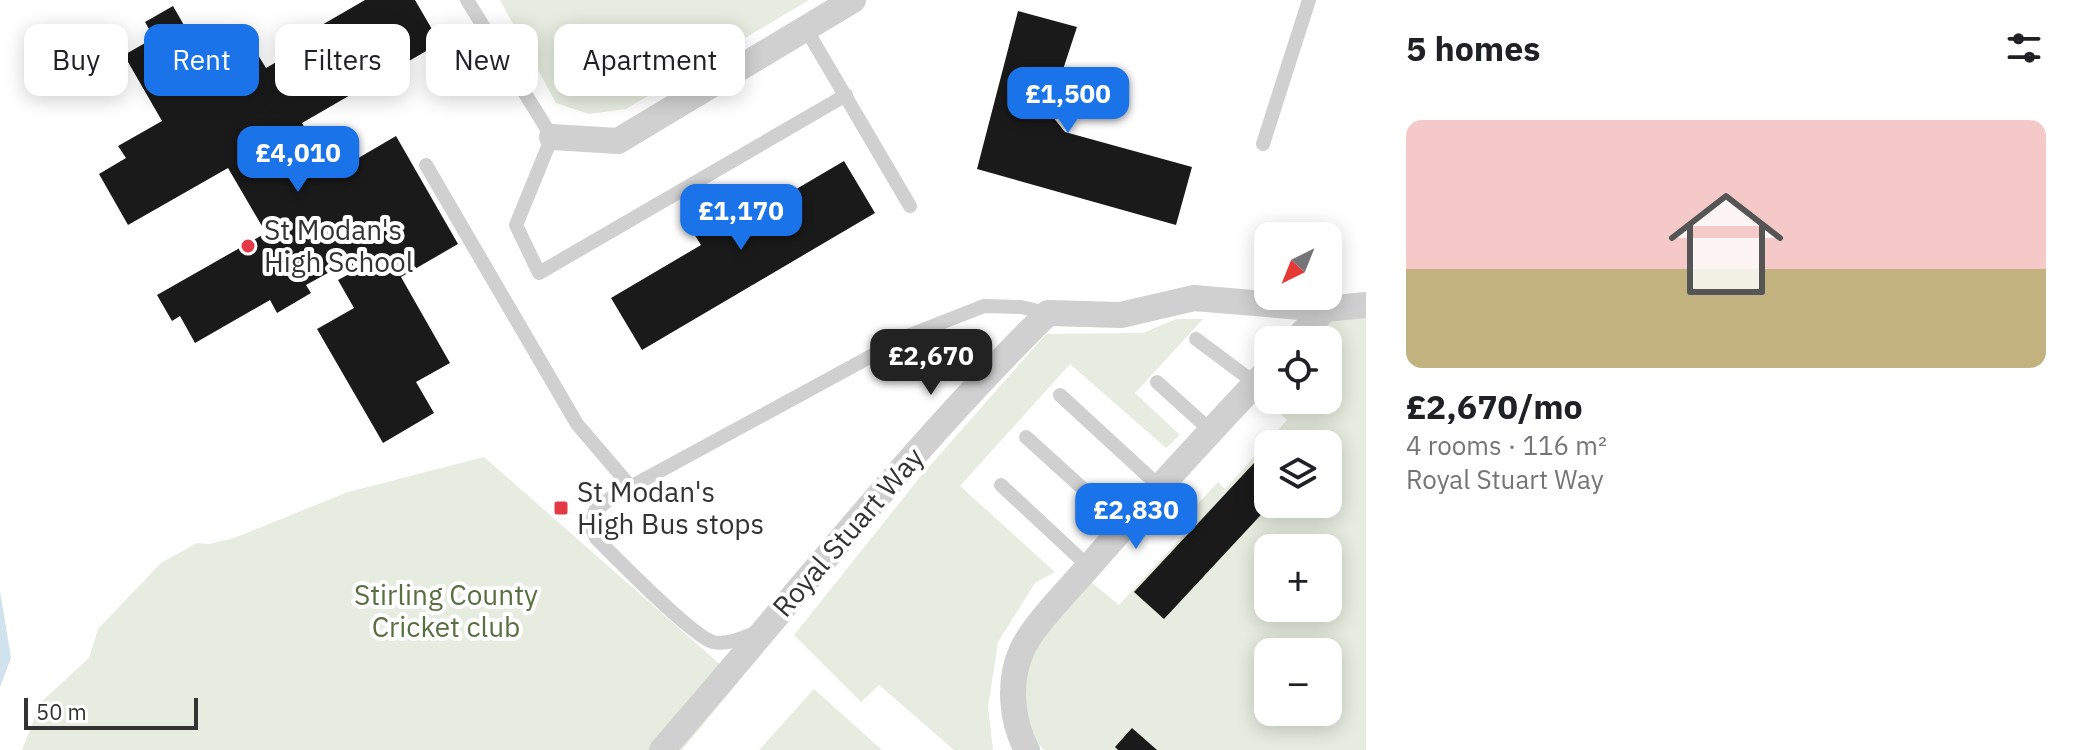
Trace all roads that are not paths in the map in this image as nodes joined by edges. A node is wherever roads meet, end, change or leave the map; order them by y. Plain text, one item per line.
1 (467, 0) edge
2 (853, 0) edge
3 (1309, 0) edge
4 (806, 29) junction
5 (846, 95) junction
6 (552, 137) junction
7 (1263, 144) dead end
8 (426, 165) dead end
9 (910, 206) dead end
10 (1254, 303) edge
11 (1366, 305) edge
12 (1342, 307) edge
13 (1324, 310) edge
14 (1048, 313) junction
15 (1309, 326) edge
16 (1196, 339) dead end
17 (1254, 372) edge
18 (1157, 382) dead end
19 (1254, 385) edge
20 (1060, 395) dead end
21 (1211, 431) junction
22 (1026, 437) dead end
23 (1001, 485) dead end
24 (630, 486) junction
25 (1160, 487) junction
26 (1124, 526) junction
27 (1089, 567) junction
28 (763, 630) junction
29 (662, 750) edge
30 (1027, 750) edge

1 - 6 lane
2 - 4 street
3 - 7 lane
4 - 5 lane
4 - 6 street
5 - 6 lane
5 - 9 lane
8 - 24 lane
10 - 14 street
11 - 12 street
13 - 15 street
14 - 24 lane
14 - 28 street, Royal Stuart Way
16 - 17 lane
18 - 21 lane
19 - 21 street
20 - 25 lane
21 - 25 street
22 - 26 lane
23 - 27 lane
24 - 28 lane
25 - 26 street
26 - 27 street
27 - 30 street
28 - 29 street, Royal Stuart Way

